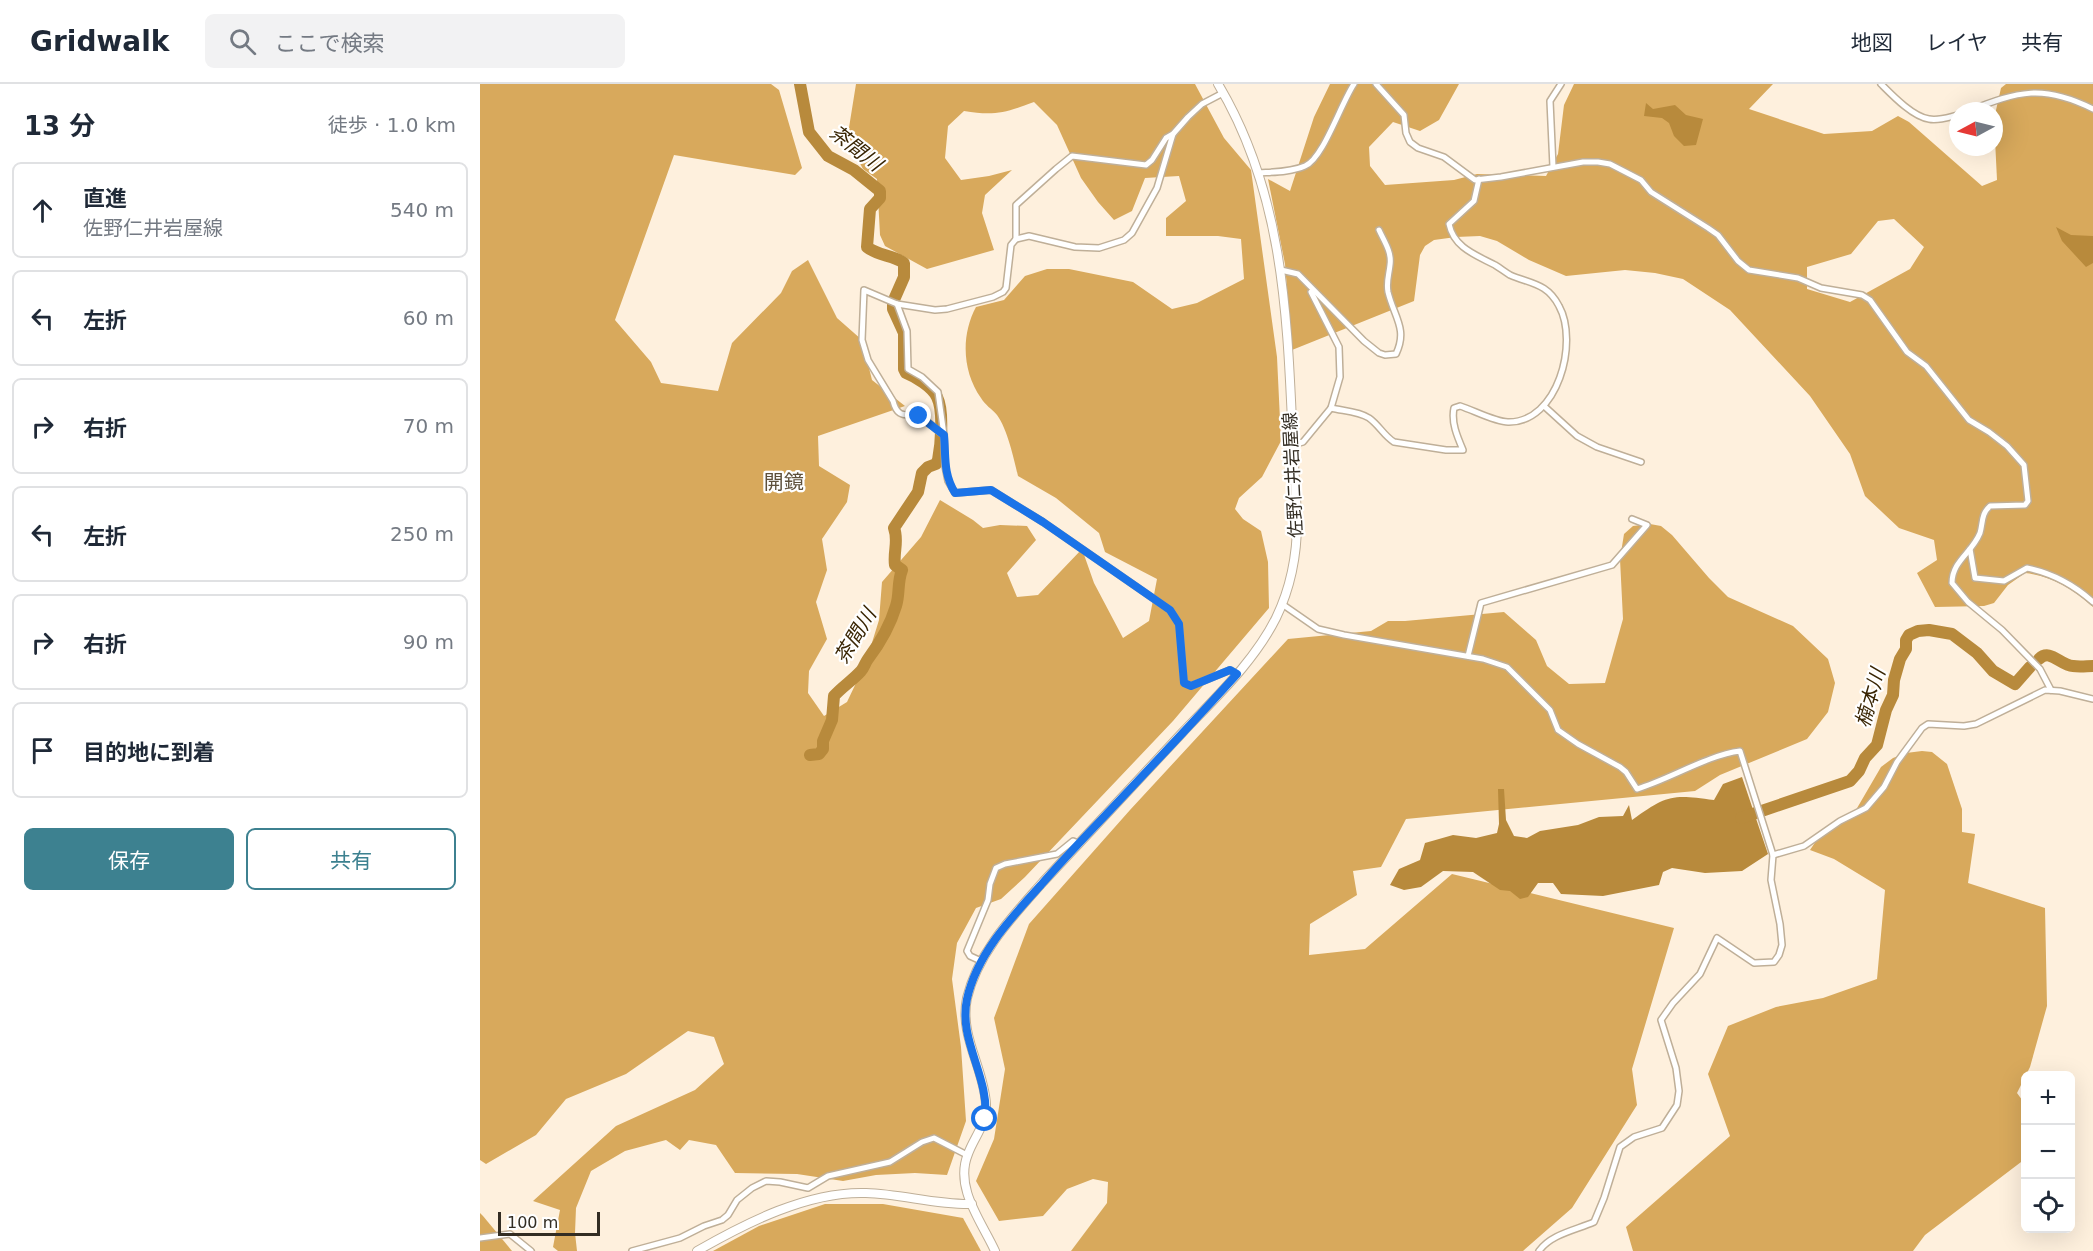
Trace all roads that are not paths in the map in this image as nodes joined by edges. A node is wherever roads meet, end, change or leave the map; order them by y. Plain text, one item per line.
1 (1218, 84) edge
2 (1354, 84) edge
3 (1376, 84) edge
4 (1561, 84) edge
5 (1881, 84) edge
6 (1223, 93) junction
7 (1992, 102) edge
8 (2093, 109) edge
9 (1949, 118) edge
10 (1173, 134) junction
11 (1553, 167) junction
12 (1259, 173) junction
13 (1479, 179) junction
14 (1379, 230) dead end
15 (1016, 239) junction
16 (1281, 270) junction
17 (1309, 288) junction
18 (894, 303) junction
19 (1544, 406) junction
20 (1331, 408) junction
21 (944, 435) junction
22 (1292, 446) junction
23 (1641, 462) dead end
24 (1632, 519) dead end
25 (1970, 549) junction
26 (2093, 602) edge
27 (1282, 604) junction
28 (1468, 656) junction
29 (1237, 674) junction
30 (2051, 690) junction
31 (2093, 699) edge
32 (1078, 843) junction
33 (1773, 855) junction
34 (981, 961) junction
35 (967, 1155) junction
36 (972, 1204) junction
37 (480, 1238) edge
38 (531, 1251) edge
39 (632, 1251) edge
40 (697, 1251) edge
41 (995, 1251) edge
42 (1539, 1251) edge

1 - 6 main road, 佐野仁井岩屋線
2 - 12 street
3 - 13 street
4 - 11 street
5 - 9 street
6 - 10 street
6 - 12 main road, 佐野仁井岩屋線
7 - 8 street
10 - 15 street
10 - 15 street
11 - 13 street
11 - 25 street
12 - 16 main road, 佐野仁井岩屋線
13 - 19 street
14 - 17 street
15 - 18 street
16 - 17 street
16 - 22 main road, 佐野仁井岩屋線
17 - 20 street
18 - 21 street
18 - 21 street
19 - 20 street
19 - 23 street
20 - 22 street
21 - 29 street
22 - 27 main road, 佐野仁井岩屋線
24 - 28 street
25 - 26 street
25 - 30 street
27 - 28 street
27 - 29 main road, 佐野仁井岩屋線
28 - 33 street
29 - 32 main road, 佐野仁井岩屋線
30 - 31 street
30 - 33 street
32 - 34 main road, 佐野仁井岩屋線
32 - 34 street
33 - 42 street
34 - 35 main road, 佐野仁井岩屋線
35 - 36 main road, 佐野仁井岩屋線
35 - 39 street
36 - 40 main road
36 - 41 main road, 佐野仁井岩屋線
37 - 38 street

